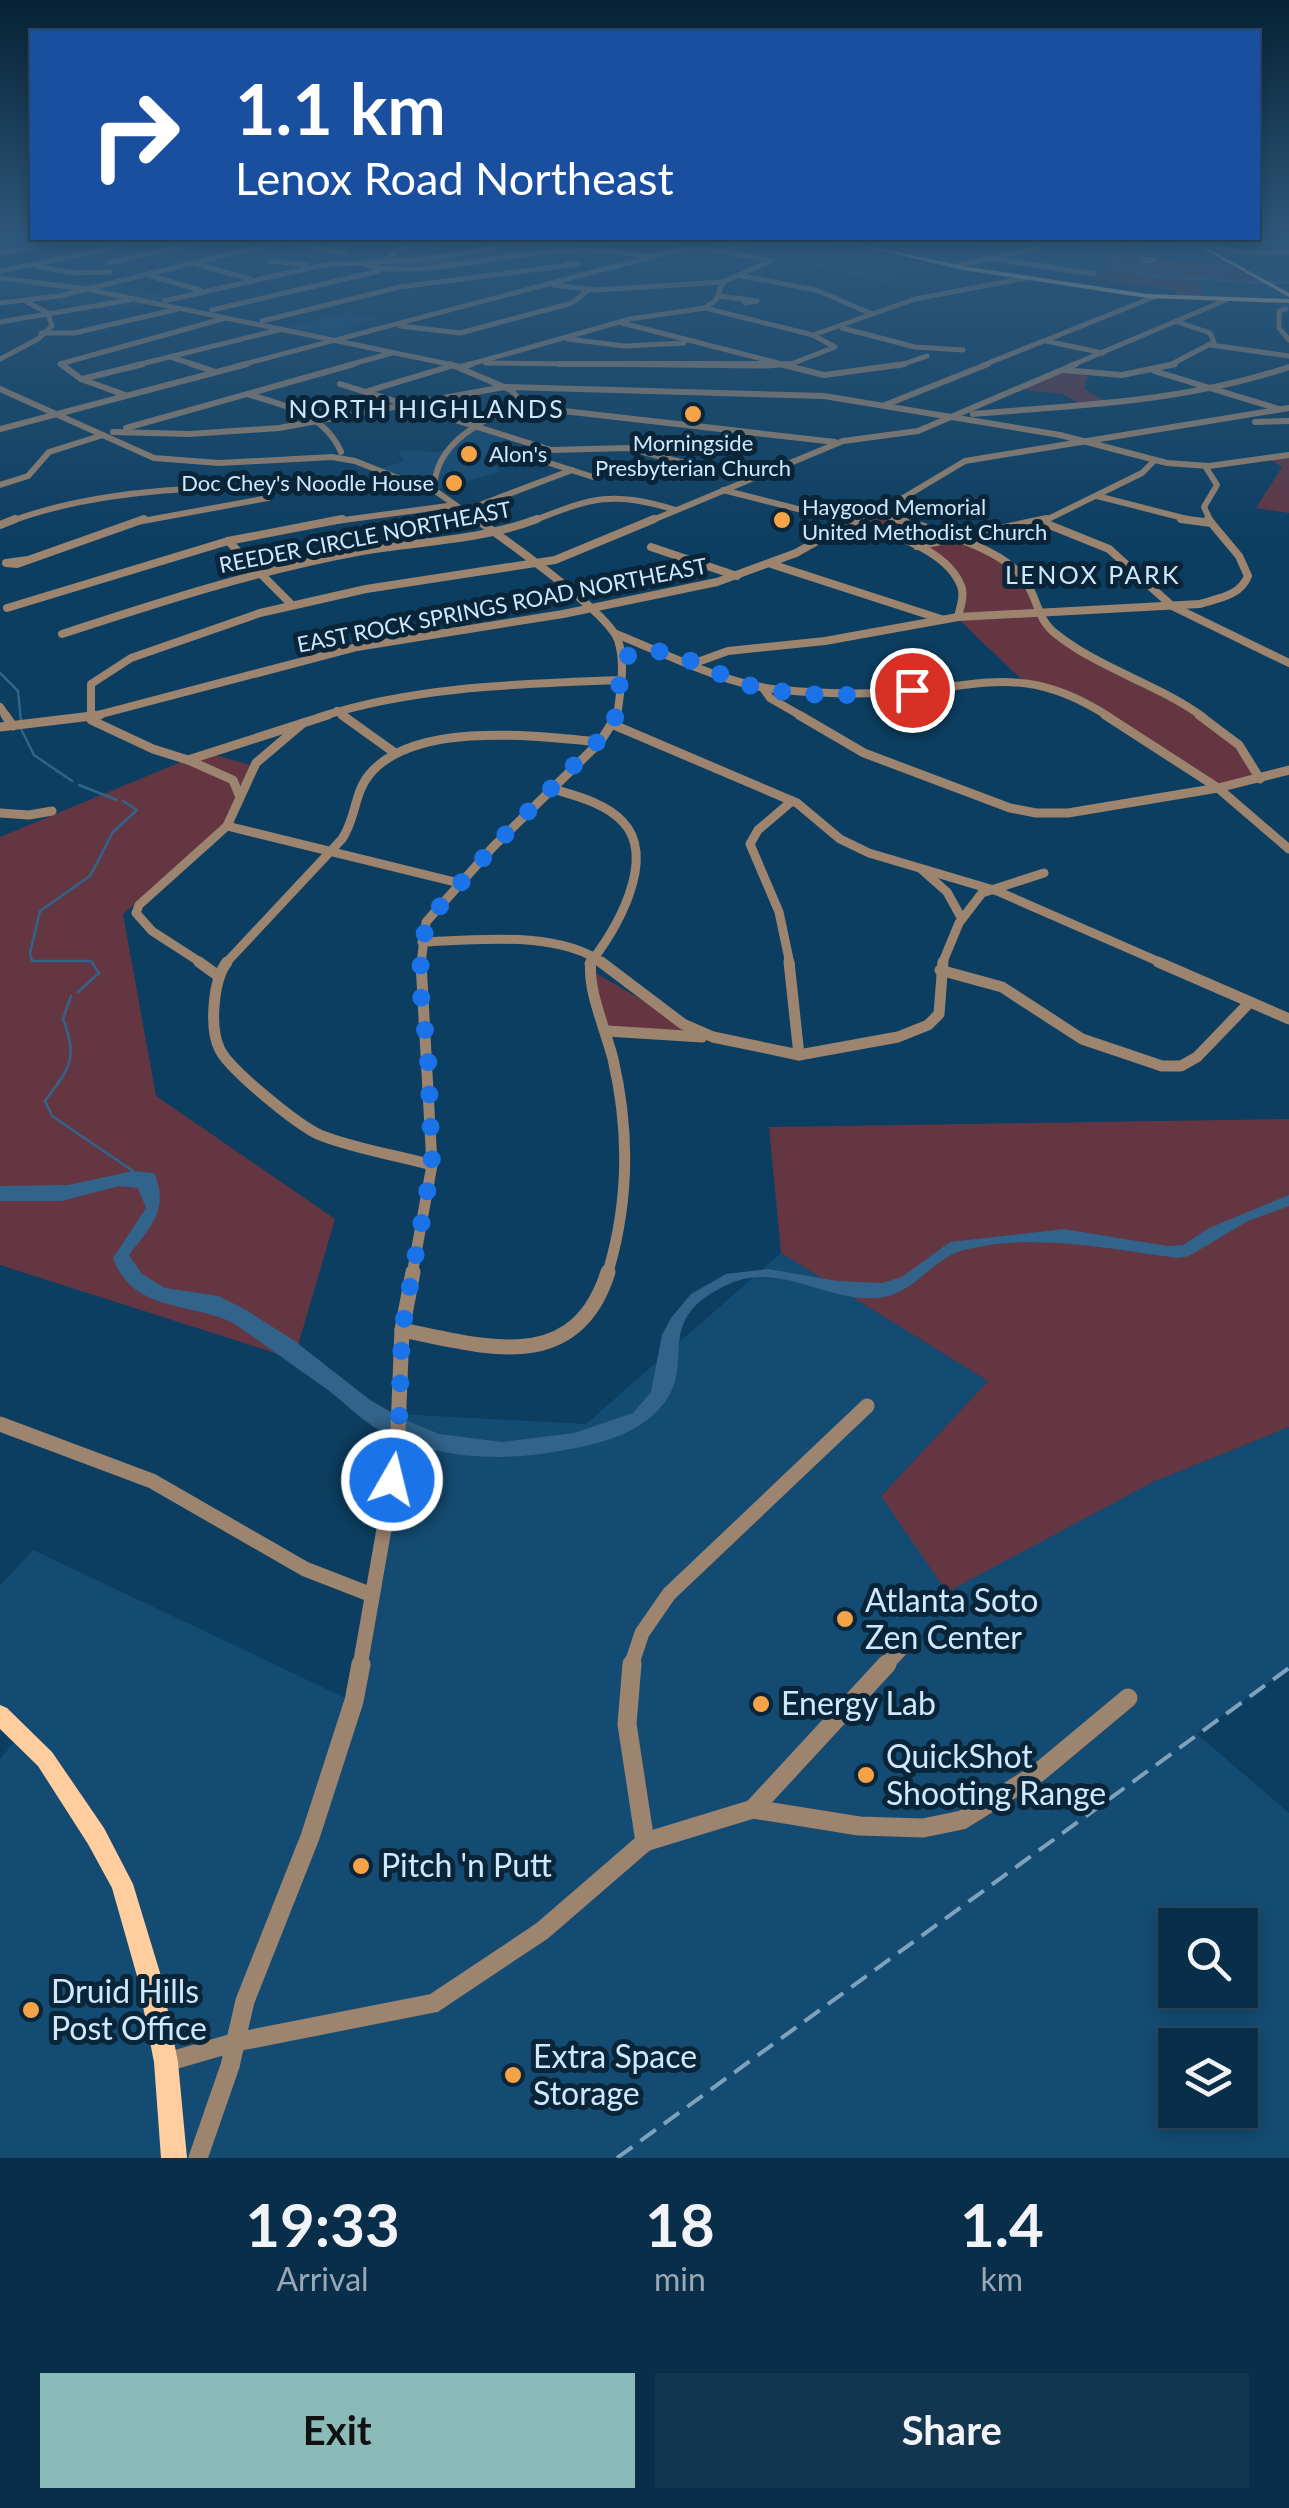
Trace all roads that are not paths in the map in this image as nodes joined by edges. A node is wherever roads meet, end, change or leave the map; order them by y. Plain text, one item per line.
1 (26, 343) edge
2 (137, 343) edge
3 (227, 343) edge
4 (328, 343) edge
5 (349, 343) edge
6 (548, 343) edge
7 (599, 343) edge
8 (682, 343) edge
9 (697, 343) edge
10 (830, 343) edge
11 (901, 343) edge
12 (911, 343) edge
13 (1042, 343) edge
14 (1054, 343) edge
15 (1128, 343) edge
16 (906, 344) junction
17 (1211, 345) joint
18 (963, 350) dead end
19 (392, 353) junction
20 (1103, 353) junction
21 (927, 356) dead end
22 (1289, 356) edge
23 (0, 357) edge
24 (170, 357) junction
25 (480, 362) junction
26 (785, 365) junction
27 (458, 366) junction
28 (1289, 367) edge
29 (1063, 370) junction
30 (1154, 371) junction
31 (216, 372) junction
32 (81, 380) junction
33 (340, 384) dead end
34 (2, 387) edge
35 (504, 387) junction
36 (1218, 388) junction
37 (365, 392) junction
38 (247, 394) junction
39 (126, 396) junction
40 (885, 405) junction
41 (408, 406) junction
42 (511, 406) junction
43 (1282, 410) edge
44 (964, 412) junction
45 (59, 414) junction
46 (952, 417) junction
47 (1246, 418) junction
48 (1289, 418) edge
49 (1226, 421) junction
50 (1263, 421) junction
51 (320, 423) junction
52 (474, 426) junction
53 (0, 429) edge
54 (1032, 430) junction
55 (1165, 430) junction
56 (113, 435) junction
57 (838, 442) junction
58 (1083, 442) junction
59 (341, 452) junction
60 (322, 455) junction
61 (1288, 456) edge
62 (355, 459) junction
63 (540, 460) dead end
64 (1154, 461) junction
65 (1205, 466) junction
66 (572, 470) junction
67 (594, 477) dead end
68 (748, 480) junction
69 (0, 484) edge
70 (433, 485) junction
71 (418, 486) junction
72 (346, 488) junction
73 (723, 490) junction
74 (1096, 496) junction
75 (455, 505) junction
76 (676, 510) junction
77 (464, 512) junction
78 (874, 512) junction
79 (1042, 522) junction
80 (848, 523) junction
81 (1212, 523) junction
82 (0, 525) edge
83 (496, 532) junction
84 (960, 540) junction
85 (228, 541) junction
86 (917, 546) junction
87 (652, 547) dead end
88 (28, 560) dead end
89 (540, 563) junction
90 (768, 565) junction
91 (259, 572) junction
92 (737, 576) junction
93 (292, 605) junction
94 (606, 605) junction
95 (1172, 606) junction
96 (7, 608) dead end
97 (588, 609) junction
98 (1037, 613) junction
99 (597, 617) junction
100 (958, 617) junction
101 (936, 620) junction
102 (62, 634) dead end
103 (616, 634) junction
104 (655, 650) junction
105 (623, 659) junction
106 (692, 664) junction
107 (1289, 664) edge
108 (621, 680) junction
109 (763, 688) junction
110 (0, 707) edge
111 (337, 711) junction
112 (88, 718) junction
113 (302, 723) junction
114 (614, 725) junction
115 (13, 726) junction
116 (0, 728) edge
117 (600, 742) junction
118 (395, 753) junction
119 (188, 760) junction
120 (1289, 770) edge
121 (1260, 779) junction
122 (1218, 788) junction
123 (553, 789) junction
124 (239, 796) junction
125 (792, 802) junction
126 (52, 811) dead end
127 (0, 813) edge
128 (227, 826) junction
129 (1289, 849) edge
130 (333, 850) junction
131 (917, 867) junction
132 (1044, 874) dead end
133 (459, 883) junction
134 (990, 889) junction
135 (962, 919) junction
136 (422, 942) junction
137 (235, 951) junction
138 (595, 957) junction
139 (200, 959) junction
140 (940, 970) junction
141 (217, 975) junction
142 (1250, 1002) junction
143 (1289, 1019) edge
144 (607, 1031) junction
145 (713, 1037) junction
146 (799, 1055) junction
147 (432, 1165) junction
148 (402, 1330) junction
149 (868, 1406) dead end
150 (0, 1424) edge
151 (372, 1595) junction
152 (912, 1637) dead end
153 (1128, 1698) dead end
154 (0, 1715) edge
155 (753, 1809) junction
156 (645, 1842) junction
157 (236, 2042) junction
158 (166, 2062) junction
159 (174, 2158) edge
160 (198, 2158) edge

1 - 23 street
2 - 32 street
3 - 24 street
4 - 31 street
5 - 19 street
6 - 25 street
7 - 8 street
9 - 26 street
10 - 26 street
11 - 16 street
12 - 16 street
13 - 40 street
14 - 20 street
15 - 20 street
16 - 18 street
17 - 22 street
17 - 30 street
19 - 27 street
19 - 38 street
20 - 29 street
21 - 26 street
24 - 31 street
24 - 32 street
25 - 26 street
25 - 27 street
27 - 35 street
27 - 37 street
28 - 36 street
29 - 30 street
29 - 44 street
30 - 36 street
31 - 39 street
32 - 39 street
33 - 37 street
34 - 45 street
35 - 40 street
35 - 41 street
35 - 42 street
36 - 43 street
36 - 44 street
37 - 41 street
38 - 51 street
38 - 56 street
39 - 45 street
40 - 46 street
41 - 51 street
41 - 52 street
42 - 52 street
42 - 57 street
43 - 47 street
43 - 48 street
44 - 46 street
45 - 53 street
45 - 56 street
46 - 54 street
46 - 57 street
47 - 49 street
47 - 50 street
48 - 50 street
49 - 50 street
49 - 55 street, EAST ROCK SPRINGS ROAD NORTHEAST
51 - 56 street
51 - 59 street
52 - 68 street
52 - 70 street
54 - 55 street
54 - 58 street
55 - 58 street, EAST ROCK SPRINGS ROAD NORTHEAST
56 - 60 street
56 - 69 street
57 - 68 street
58 - 64 street
58 - 78 street, EAST ROCK SPRINGS ROAD NORTHEAST
59 - 60 street
59 - 62 street
60 - 62 street
61 - 65 street
62 - 71 street
63 - 66 street
64 - 65 street
64 - 74 street
65 - 81 street
66 - 67 street
66 - 77 street
68 - 73 street
70 - 71 street
70 - 75 street
71 - 72 street
72 - 82 street
72 - 88 street
73 - 76 street
73 - 80 street
74 - 79 street
74 - 81 street
75 - 77 street
75 - 85 street
76 - 83 street, REEDER CIRCLE NORTHEAST
76 - 89 street
77 - 83 street
78 - 80 street, EAST ROCK SPRINGS ROAD NORTHEAST
78 - 84 street
79 - 84 street
79 - 95 street
80 - 86 street
80 - 90 street, EAST ROCK SPRINGS ROAD NORTHEAST
81 - 95 street
83 - 89 street
83 - 91 street, REEDER CIRCLE NORTHEAST
84 - 86 street
84 - 98 street
85 - 91 street
85 - 96 street
86 - 100 street
87 - 92 street
89 - 93 street
89 - 97 street
90 - 92 street, EAST ROCK SPRINGS ROAD NORTHEAST
90 - 101 street
91 - 93 street
91 - 102 street, REEDER CIRCLE NORTHEAST
92 - 94 street, EAST ROCK SPRINGS ROAD NORTHEAST
93 - 112 street
94 - 97 street, EAST ROCK SPRINGS ROAD NORTHEAST
94 - 99 street
95 - 98 street
95 - 107 street
97 - 99 street
97 - 112 street, EAST ROCK SPRINGS ROAD NORTHEAST
98 - 100 street
98 - 121 street
99 - 103 street
100 - 101 street
101 - 106 street
103 - 104 street
103 - 105 street
104 - 105 street
104 - 106 street
105 - 108 street
106 - 109 street
108 - 111 street
108 - 114 street
109 - 122 street
109 - 122 street
110 - 115 street
111 - 113 street
111 - 118 street
112 - 115 street, EAST ROCK SPRINGS ROAD NORTHEAST
112 - 119 street
113 - 119 street
113 - 124 street
114 - 117 street
114 - 125 street
115 - 116 street, EAST ROCK SPRINGS ROAD NORTHEAST
117 - 118 street
117 - 123 street
118 - 130 street
119 - 124 street
120 - 121 street
121 - 122 street
122 - 129 street
123 - 133 street
123 - 138 street
124 - 128 street
125 - 131 street
125 - 146 street
126 - 127 street
128 - 130 street
128 - 139 street
130 - 133 street
130 - 137 street
131 - 134 street
131 - 135 street
132 - 134 street
133 - 136 street
134 - 135 street
134 - 142 street
135 - 140 street
136 - 138 street
136 - 147 street
137 - 139 street
137 - 141 street
138 - 144 street
138 - 145 street
139 - 141 street
140 - 142 street
140 - 146 street
141 - 147 street
142 - 143 street
144 - 145 street
144 - 148 street
145 - 146 street
147 - 148 street
148 - 151 street
149 - 156 street
150 - 151 street
151 - 157 street
152 - 155 street
153 - 155 street
154 - 158 main road
155 - 156 street
156 - 157 street
157 - 158 street
157 - 160 street
158 - 159 main road

